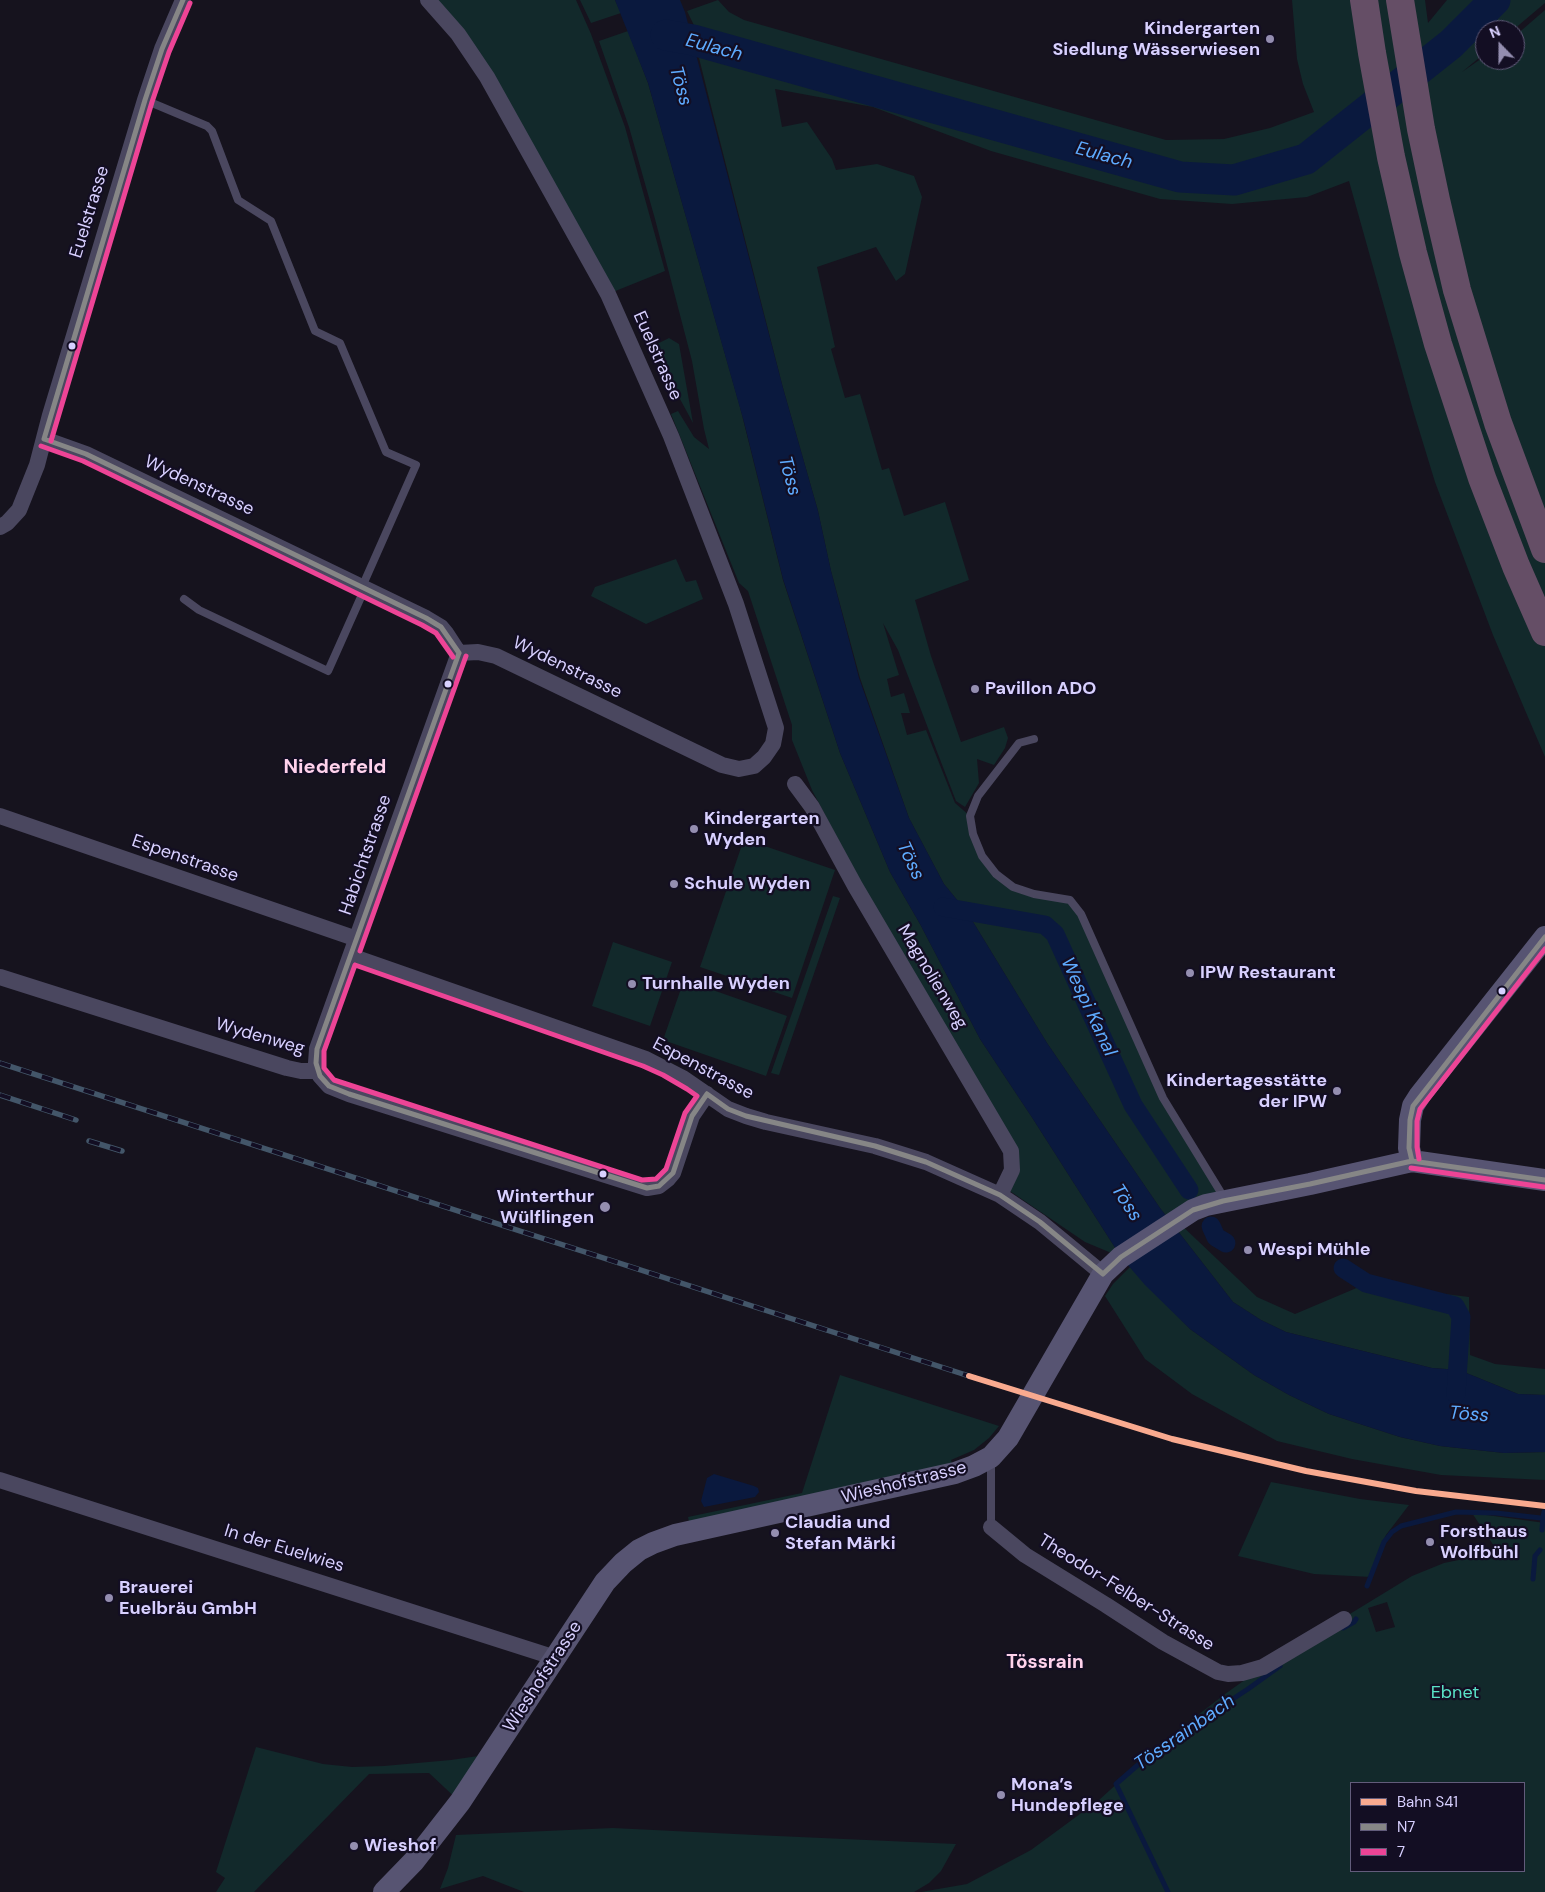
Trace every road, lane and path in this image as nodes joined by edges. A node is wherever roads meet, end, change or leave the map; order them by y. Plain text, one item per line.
1 (183, 0) edge
2 (428, 0) edge
3 (1364, 0) edge
4 (1402, 12) edge
5 (145, 100) junction
6 (44, 439) junction
7 (0, 528) edge
8 (1545, 549) edge
9 (363, 588) junction
10 (184, 598) dead end
11 (1545, 632) edge
12 (459, 653) junction
13 (1034, 738) dead end
14 (764, 757) joint
15 (795, 784) dead end
16 (0, 816) edge
17 (1545, 937) edge
18 (357, 939) junction
19 (351, 956) junction
20 (0, 977) edge
21 (317, 1071) junction
22 (707, 1094) junction
23 (1412, 1162) junction
24 (1545, 1180) edge
25 (1000, 1195) junction
26 (1223, 1201) junction
27 (1103, 1274) junction
28 (992, 1457) junction
29 (0, 1480) edge
30 (991, 1527) joint
31 (1348, 1616) dead end
32 (556, 1658) junction
33 (384, 1892) edge

1 - 5 street, Euelstrasse
2 - 14 street, Euelstrasse
3 - 11 highway
4 - 8 highway
5 - 6 street, Euelstrasse
5 - 9 lane
6 - 7 street, Euelstrasse
6 - 9 street, Wydenstrasse
9 - 10 lane
9 - 12 street, Wydenstrasse
12 - 14 street, Wydenstrasse
12 - 18 street, Habichtstrasse
13 - 26 lane
15 - 25 street, Magnolienweg
16 - 18 street, Espenstrasse
17 - 23 street
18 - 19 street, Habichtstrasse
19 - 21 street, Habichtstrasse
19 - 22 street, Espenstrasse
20 - 21 street, Wydenweg
21 - 22 street, Wydenweg
22 - 25 street, Espenstrasse
23 - 24 street, Wieshofstrasse
23 - 26 street, Wieshofstrasse
25 - 27 street, Espenstrasse
26 - 27 street, Wieshofstrasse
27 - 28 street, Wieshofstrasse
28 - 30 lane
28 - 32 street, Wieshofstrasse
29 - 32 street, In der Euelwies
30 - 31 street, Theodor-Felber-Strasse
32 - 33 street, Wieshofstrasse

